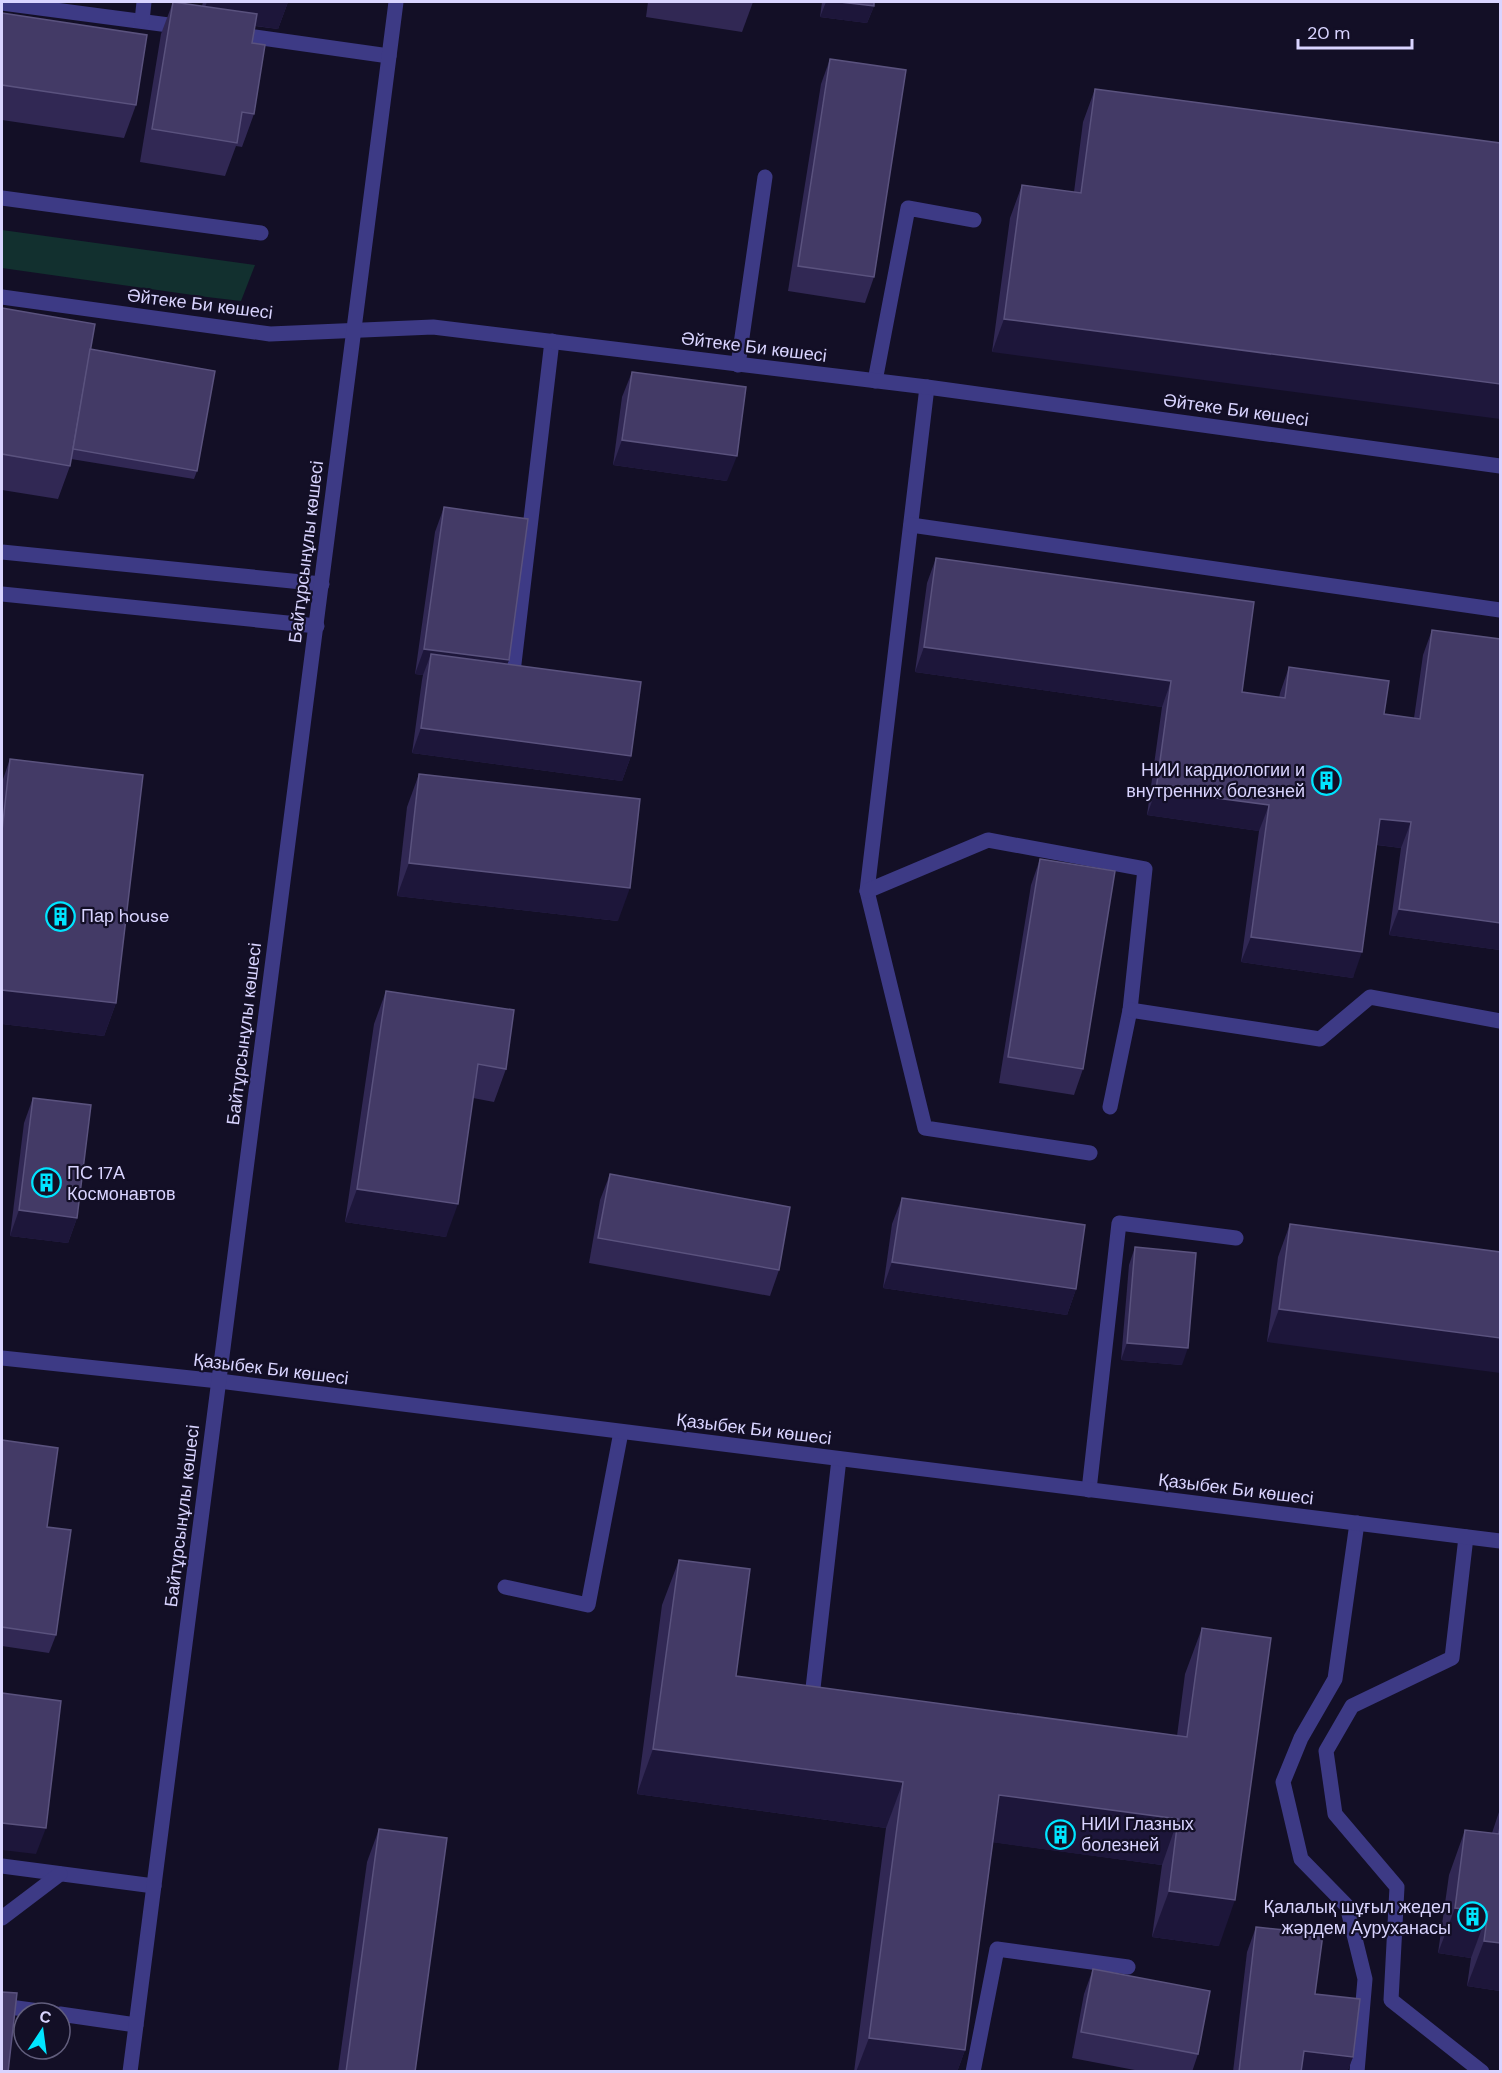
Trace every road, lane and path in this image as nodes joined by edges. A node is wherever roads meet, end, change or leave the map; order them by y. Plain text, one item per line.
1 (144, 2) edge
2 (396, 2) edge
3 (2, 3) edge
4 (142, 21) junction
5 (200, 29) edge
6 (224, 33) edge
7 (389, 56) junction
8 (765, 177) dead end
9 (2, 198) edge
10 (974, 220) dead end
11 (261, 233) dead end
12 (2, 297) edge
13 (354, 330) junction
14 (552, 341) junction
15 (738, 364) junction
16 (875, 381) junction
17 (927, 387) junction
18 (1500, 466) edge
19 (911, 525) junction
20 (2, 552) edge
21 (322, 584) junction
22 (2, 594) edge
23 (1500, 610) edge
24 (317, 626) junction
25 (545, 676) edge
26 (867, 891) junction
27 (1130, 1010) junction
28 (1500, 1021) edge
29 (1110, 1107) dead end
30 (1090, 1153) dead end
31 (1236, 1238) dead end
32 (2, 1358) edge
33 (219, 1381) junction
34 (621, 1432) junction
35 (839, 1459) junction
36 (1089, 1490) junction
37 (1357, 1523) junction
38 (1466, 1537) junction
39 (1500, 1541) edge
40 (505, 1587) dead end
41 (810, 1713) edge
42 (2, 1866) edge
43 (60, 1874) junction
44 (154, 1886) junction
45 (2, 1918) edge
46 (1128, 1967) dead end
47 (72, 2016) edge
48 (136, 2025) junction
49 (130, 2072) edge
50 (973, 2072) edge
51 (1357, 2072) edge
52 (1482, 2072) edge

1 - 4 street
2 - 7 street, Байтұрсынұлы көшесі
3 - 4 street
4 - 5 street
6 - 7 street
7 - 13 street, Байтұрсынұлы көшесі
8 - 15 street
9 - 11 street
10 - 16 street
12 - 13 street, Әйтеке Би көшесі
13 - 14 street, Әйтеке Би көшесі
13 - 21 street, Байтұрсынұлы көшесі
14 - 15 street, Әйтеке Би көшесі
14 - 25 street
15 - 16 street, Әйтеке Би көшесі
16 - 17 street, Әйтеке Би көшесі
17 - 18 street, Әйтеке Би көшесі
17 - 19 street
19 - 23 street
19 - 26 street
20 - 21 street
21 - 24 street, Байтұрсынұлы көшесі
22 - 24 street
24 - 33 street, Байтұрсынұлы көшесі
26 - 27 street
26 - 30 street
27 - 28 street
27 - 29 street
31 - 36 street
32 - 33 street, Қазыбек Би көшесі
33 - 34 street, Қазыбек Би көшесі
33 - 44 street, Байтұрсынұлы көшесі
34 - 35 street, Қазыбек Би көшесі
34 - 40 street
35 - 36 street, Қазыбек Би көшесі
35 - 41 street
36 - 37 street, Қазыбек Би көшесі
37 - 38 street, Қазыбек Би көшесі
37 - 51 street
38 - 39 street, Қазыбек Би көшесі
38 - 52 street
42 - 43 street
43 - 44 street
43 - 45 street
44 - 48 street, Байтұрсынұлы көшесі
46 - 50 street
47 - 48 street
48 - 49 street, Байтұрсынұлы көшесі

